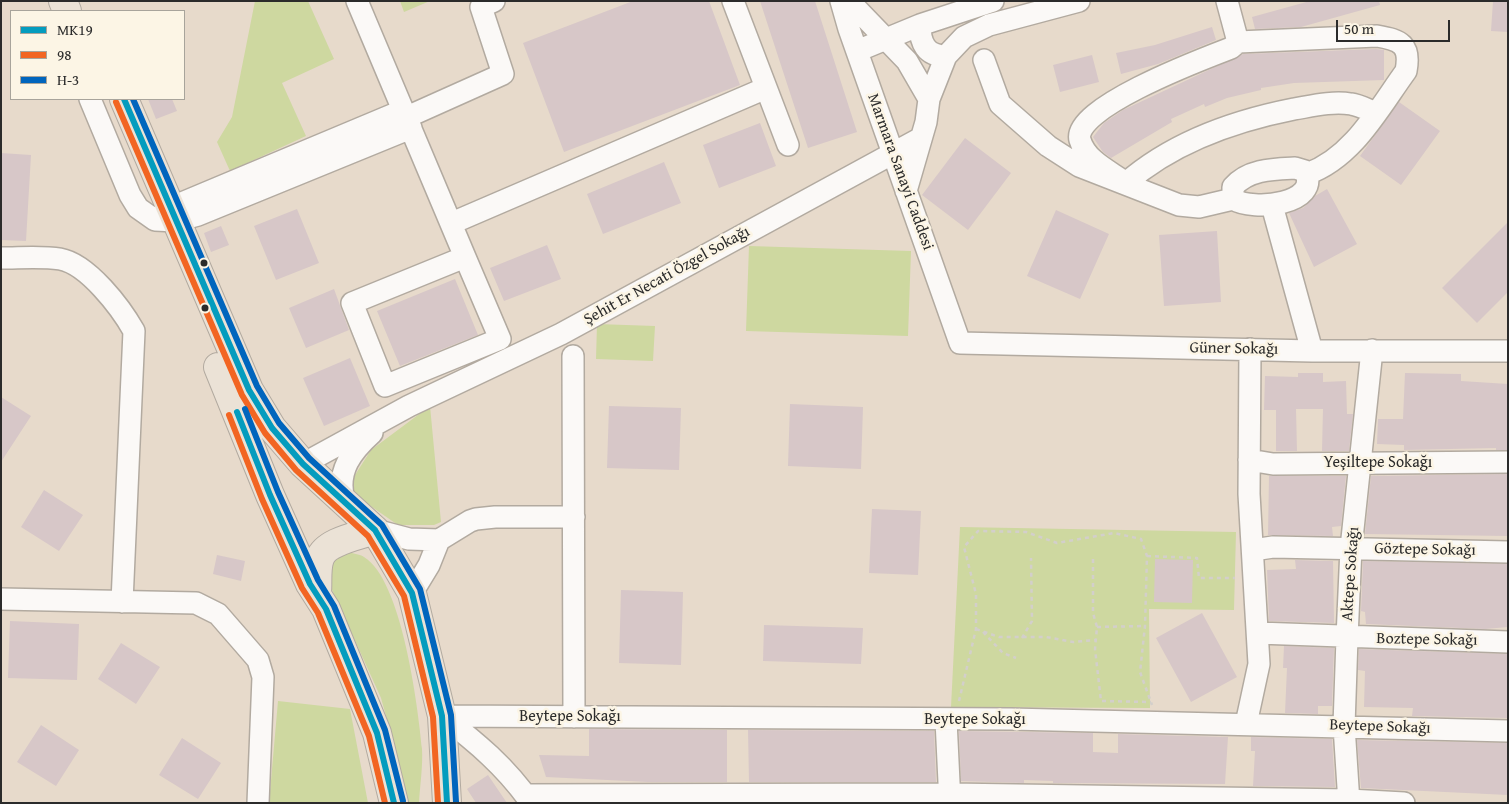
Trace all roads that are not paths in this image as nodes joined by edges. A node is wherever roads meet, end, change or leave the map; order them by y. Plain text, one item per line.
1 (357, 1) edge
2 (494, 1) edge
3 (733, 1) edge
4 (841, 1) edge
5 (848, 1) edge
6 (993, 1) edge
7 (1079, 1) edge
8 (1227, 1) edge
9 (920, 25) junction
10 (884, 38) junction
11 (1238, 42) junction
12 (856, 51) junction
13 (946, 56) junction
14 (984, 60) dead end
15 (766, 88) junction
16 (929, 99) junction
17 (90, 100) edge
18 (106, 100) edge
19 (124, 100) edge
20 (1376, 112) junction
21 (407, 118) junction
22 (921, 138) junction
23 (788, 145) dead end
24 (893, 151) junction
25 (1307, 174) junction
26 (1126, 183) junction
27 (906, 190) junction
28 (1233, 199) junction
29 (1274, 204) junction
30 (167, 216) junction
31 (452, 223) junction
32 (465, 257) junction
33 (1, 258) edge
34 (960, 343) joint
35 (1250, 350) junction
36 (1372, 350) junction
37 (1312, 351) junction
38 (1508, 351) edge
39 (573, 356) dead end
40 (409, 406) junction
41 (1249, 460) junction
42 (1508, 462) edge
43 (1361, 463) junction
44 (302, 464) junction
45 (344, 500) junction
46 (574, 517) junction
47 (375, 530) junction
48 (439, 540) junction
49 (1351, 548) junction
50 (1253, 550) junction
51 (1508, 552) edge
52 (317, 593) junction
53 (412, 593) junction
54 (1, 599) edge
55 (122, 602) junction
56 (1258, 633) junction
57 (1347, 638) junction
58 (1508, 642) edge
59 (442, 716) junction
60 (574, 717) junction
61 (950, 720) junction
62 (1246, 724) junction
63 (1344, 726) junction
64 (1508, 731) edge
65 (528, 799) edge
66 (950, 799) edge
67 (1349, 801) edge
68 (258, 803) edge
69 (394, 803) edge
70 (447, 803) edge
71 (1404, 803) edge

1 - 21 street
2 - 21 street
3 - 15 street
4 - 12 street, Marmara Sanayi Caddesi
5 - 10 street
6 - 9 street
7 - 13 street
8 - 11 street
9 - 10 street
9 - 13 street
10 - 12 street
10 - 16 street
11 - 20 street
11 - 26 street
12 - 24 street, Marmara Sanayi Caddesi
13 - 16 street
14 - 26 street
15 - 23 street
15 - 31 street
16 - 22 street
17 - 30 street
18 - 30 main road
19 - 30 main road
20 - 25 street
20 - 26 street
21 - 30 street
21 - 31 street
22 - 24 street, Şehit Er Necati Özgel Sokağı
22 - 27 street
24 - 27 street, Marmara Sanayi Caddesi
24 - 40 street, Şehit Er Necati Özgel Sokağı
25 - 28 street
25 - 29 street
26 - 28 street
27 - 34 street, Marmara Sanayi Caddesi
28 - 29 street
29 - 37 street
30 - 44 main road
30 - 52 main road
31 - 32 street
32 - 32 street
33 - 55 street
34 - 35 street, Güner Sokağı
35 - 37 street, Güner Sokağı
35 - 41 street
36 - 37 street, Güner Sokağı
36 - 38 street, Güner Sokağı
36 - 43 street, Aktepe Sokağı
39 - 46 street
40 - 44 street
40 - 45 street
41 - 43 street, Yeşiltepe Sokağı
41 - 50 street
42 - 43 street, Yeşiltepe Sokağı
43 - 49 street, Aktepe Sokağı
44 - 45 main road
45 - 47 main road
46 - 48 street
46 - 60 street
47 - 48 street
47 - 52 main road
47 - 53 main road
48 - 53 street
49 - 50 street, Göztepe Sokağı
49 - 51 street, Göztepe Sokağı
49 - 57 street, Aktepe Sokağı
50 - 56 street
52 - 69 main road
53 - 59 main road
54 - 55 street
55 - 68 street
56 - 57 street, Boztepe Sokağı
56 - 62 street
57 - 58 street, Boztepe Sokağı
57 - 63 street, Aktepe Sokağı
59 - 60 street, Beytepe Sokağı
59 - 65 street
59 - 70 main road
60 - 61 street, Beytepe Sokağı
61 - 62 street, Beytepe Sokağı
61 - 66 street
62 - 63 street, Beytepe Sokağı
63 - 64 street, Beytepe Sokağı
63 - 67 street, Aktepe Sokağı
65 - 66 street
66 - 67 street
67 - 71 street

